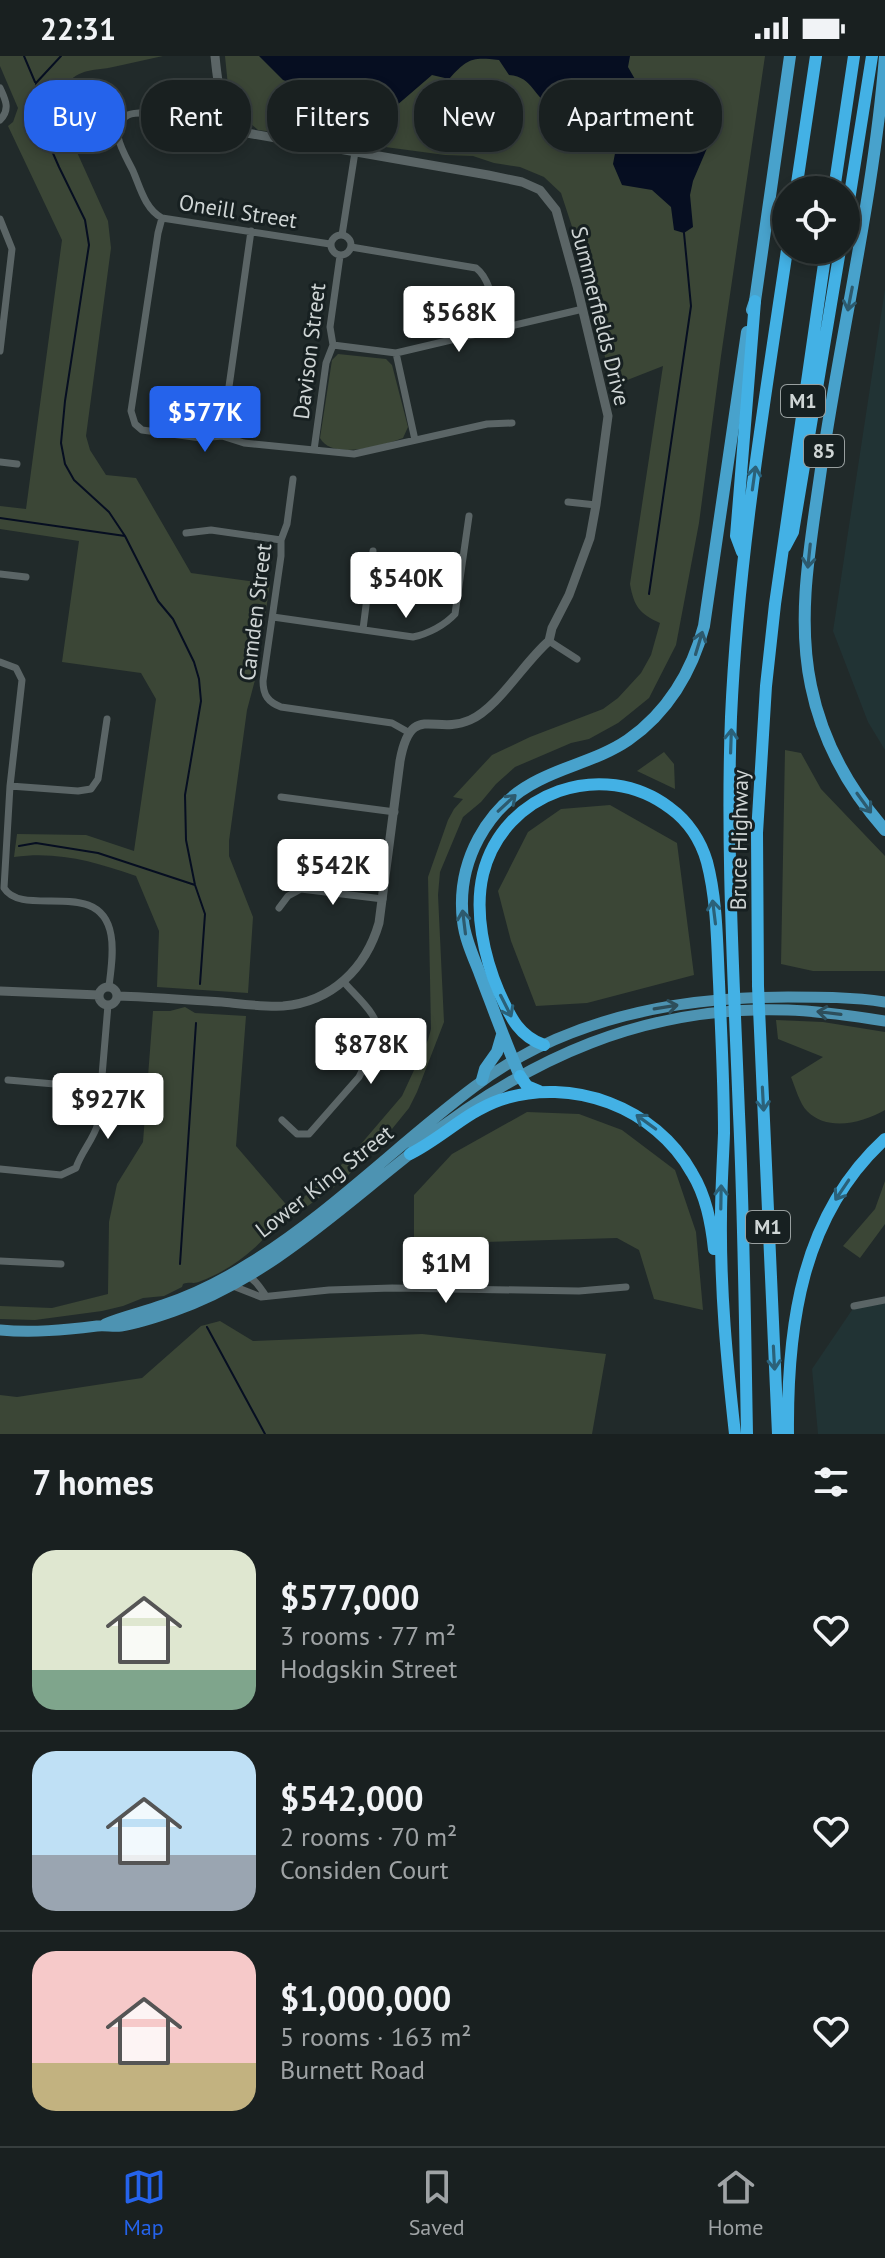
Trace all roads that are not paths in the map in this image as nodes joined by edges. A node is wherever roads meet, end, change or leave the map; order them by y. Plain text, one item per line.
1 (215, 56) edge
2 (790, 56) edge
3 (816, 56) edge
4 (854, 56) edge
5 (872, 56) edge
6 (885, 56) edge
7 (218, 80) edge
8 (0, 88) edge
9 (141, 113) edge
10 (0, 120) edge
11 (355, 152) joint
12 (798, 176) edge
13 (836, 176) edge
14 (853, 176) edge
15 (162, 218) junction
16 (0, 219) edge
17 (251, 231) junction
18 (342, 235) junction
19 (330, 244) junction
20 (351, 247) junction
21 (340, 256) junction
22 (785, 264) edge
23 (824, 264) edge
24 (838, 264) edge
25 (755, 301) junction
26 (583, 309) junction
27 (499, 329) junction
28 (333, 345) junction
29 (0, 351) edge
30 (396, 353) junction
31 (512, 423) dead end
32 (222, 436) junction
33 (415, 440) junction
34 (314, 450) junction
35 (0, 462) edge
36 (17, 464) dead end
37 (293, 479) dead end
38 (568, 502) dead end
39 (596, 505) junction
40 (469, 516) dead end
41 (186, 533) dead end
42 (281, 540) junction
43 (373, 551) dead end
44 (781, 553) junction
45 (744, 555) junction
46 (0, 574) edge
47 (26, 577) dead end
48 (273, 617) junction
49 (363, 629) junction
50 (549, 641) junction
51 (577, 659) dead end
52 (0, 662) edge
53 (107, 719) dead end
54 (408, 732) junction
55 (10, 786) junction
56 (281, 797) dead end
57 (395, 812) junction
58 (885, 830) edge
59 (383, 899) junction
60 (279, 908) dead end
61 (343, 981) junction
62 (109, 986) junction
63 (0, 991) edge
64 (99, 995) junction
65 (118, 996) junction
66 (885, 1002) edge
67 (772, 1003) junction
68 (108, 1005) junction
69 (714, 1006) junction
70 (885, 1021) edge
71 (502, 1035) junction
72 (544, 1045) junction
73 (514, 1061) junction
74 (520, 1076) junction
75 (8, 1080) dead end
76 (482, 1080) junction
77 (101, 1088) junction
78 (541, 1093) junction
79 (282, 1120) dead end
80 (885, 1139) edge
81 (410, 1154) junction
82 (0, 1169) edge
83 (0, 1261) edge
84 (61, 1264) dead end
85 (721, 1275) junction
86 (249, 1276) junction
87 (232, 1280) junction
88 (626, 1287) dead end
89 (266, 1296) junction
90 (885, 1300) edge
91 (854, 1306) dead end
92 (0, 1330) edge
93 (735, 1434) edge
94 (747, 1434) edge
95 (778, 1434) edge
96 (788, 1434) edge

1 - 7 street, Summerfields Drive
2 - 25 highway
3 - 12 highway
4 - 13 highway
5 - 14 highway
6 -> 58 highway, 85
8 - 10 street
9 - 15 street, Oneill Street
11 - 18 street
11 - 26 street, Summerfields Drive
15 - 17 street, Oneill Street
15 - 32 street
16 - 29 street
17 - 19 street, Oneill Street
17 - 32 street
18 - 19 street
18 - 20 street
19 - 21 street
20 - 21 street
20 - 27 street
21 - 28 street, Davison Street
45 -> 22 highway, Bruce Highway / M1
23 - 44 highway, Bruce Highway / M1
24 - 44 highway
25 - 45 highway
71 -> 25 highway
26 - 27 street
26 - 39 street, Summerfields Drive
27 - 30 street
28 - 30 street
28 - 34 street, Davison Street
30 - 33 street
31 - 33 street
32 - 34 street
33 - 34 street
35 - 36 street
37 - 42 street, Camden Street
38 - 39 street
39 - 50 street, Summerfields Drive
40 - 49 street
41 - 42 street
42 - 48 street, Camden Street
43 - 49 street
44 -> 95 highway, Bruce Highway / M1
94 -> 45 highway, Bruce Highway / M1
46 - 47 street
48 - 49 street
48 - 54 street, Camden Street
50 - 51 street
50 - 54 street, Summerfields Drive
52 - 55 street
53 - 55 street
54 - 57 street
55 - 62 street
56 - 57 street
57 - 59 street
59 - 60 street
59 - 61 street
61 - 65 street
61 - 79 street
62 - 64 street
62 - 65 street
63 - 64 street
64 - 68 street
65 - 68 street
66 - 67 main road, Lower King Street
67 - 69 main road, Lower King Street
70 -> 67 main road, Lower King Street
68 - 77 street
72 -> 69 main road, Lower King Street
69 - 74 main road, Lower King Street
71 - 73 highway
71 - 76 highway
72 - 73 main road, Lower King Street
85 -> 72 highway
73 - 74 highway
73 - 76 main road, Lower King Street
74 - 78 highway
74 - 81 main road, Lower King Street
75 - 77 street
76 - 87 main road, Lower King Street
77 - 82 street
78 - 81 highway
85 -> 78 highway
80 -> 96 highway
81 - 86 main road, Lower King Street
83 - 84 street
85 - 93 highway
86 - 87 main road, Lower King Street
86 - 89 street
87 - 89 street
87 - 92 main road, Lower King Street
88 - 89 street
90 - 91 street

